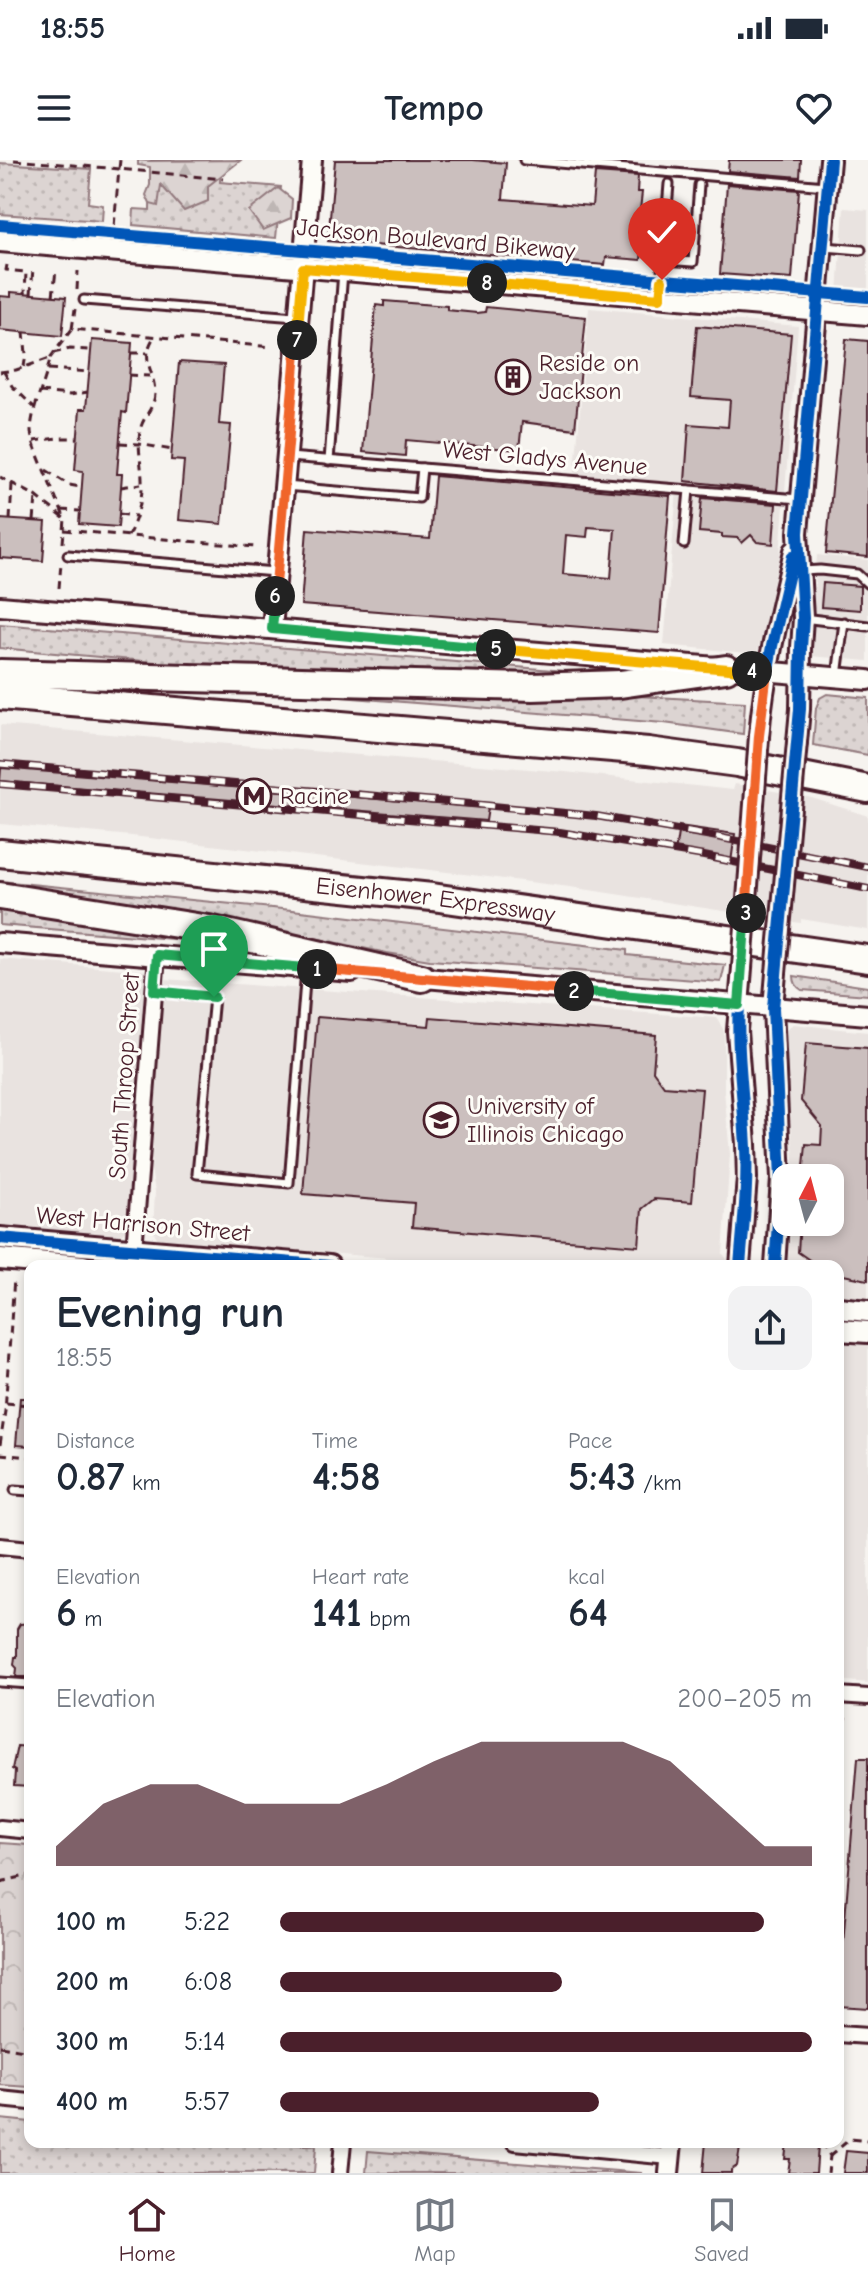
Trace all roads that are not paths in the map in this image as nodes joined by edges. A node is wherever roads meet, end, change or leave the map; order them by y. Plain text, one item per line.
1 (312, 160) edge
2 (524, 160) edge
3 (830, 160) edge
4 (669, 184) dead end
5 (699, 185) dead end
6 (828, 186) junction
7 (0, 242) edge
8 (823, 247) junction
9 (861, 250) dead end
10 (664, 260) junction
11 (303, 268) junction
12 (343, 271) junction
13 (660, 298) junction
14 (84, 300) dead end
15 (818, 311) junction
16 (868, 315) edge
17 (299, 317) junction
18 (287, 457) junction
19 (329, 461) junction
20 (422, 468) junction
21 (284, 486) junction
22 (689, 490) junction
23 (801, 499) junction
24 (798, 533) junction
25 (684, 544) dead end
26 (68, 555) dead end
27 (800, 571) junction
28 (277, 573) junction
29 (868, 584) edge
30 (0, 606) edge
31 (803, 618) junction
32 (844, 622) junction
33 (868, 626) edge
34 (272, 629) junction
35 (726, 669) junction
36 (767, 672) junction
37 (0, 673) edge
38 (800, 675) junction
39 (836, 678) junction
40 (868, 680) edge
41 (0, 696) edge
42 (868, 789) edge
43 (0, 853) edge
44 (0, 896) edge
45 (0, 943) edge
46 (157, 955) junction
47 (868, 959) edge
48 (306, 968) junction
49 (422, 978) junction
50 (154, 991) junction
51 (739, 1005) junction
52 (773, 1008) junction
53 (868, 1015) edge
54 (0, 1238) edge
55 (134, 1250) junction
56 (0, 1259) edge
57 (175, 1260) edge
58 (740, 1260) edge
59 (775, 1260) edge
60 (24, 1261) edge
61 (844, 1309) edge
62 (868, 1311) edge
63 (844, 1330) edge
64 (868, 1332) edge
65 (15, 1490) dead end
66 (24, 1491) edge
67 (0, 1546) edge
68 (24, 1548) edge
69 (0, 1682) edge
70 (24, 1684) edge
71 (844, 1695) edge
72 (868, 1697) edge
73 (0, 1828) edge
74 (24, 1830) edge
75 (844, 2034) edge
76 (868, 2036) edge
77 (0, 2099) edge
78 (24, 2101) edge
79 (342, 2148) edge
80 (577, 2148) edge
81 (670, 2157) edge
82 (340, 2173) edge

1 - 11 street
2 - 6 lane
3 - 6 street
4 - 10 lane
5 - 10 lane
6 - 8 street
7 - 11 street
8 - 9 lane
8 - 15 street
10 - 13 lane
11 - 12 street
11 - 17 street
12 - 13 street
12 - 19 lane
13 - 15 street
14 - 17 lane
15 - 16 street
15 - 23 street
17 - 18 street
18 - 19 lane, West Gladys Avenue
18 - 21 street
19 - 20 lane, West Gladys Avenue
20 - 21 lane
20 - 22 lane, West Gladys Avenue
21 - 28 street
22 - 23 lane, West Gladys Avenue
22 - 25 lane
23 - 24 street
24 - 27 street
24 - 36 street
26 - 28 lane
27 - 29 lane
27 - 31 street
28 - 34 street
30 - 34 street
31 - 32 lane
31 - 38 street
32 - 33 lane
32 - 39 lane
34 - 35 street
35 - 36 street
35 - 37 highway
36 - 38 street
36 - 51 street, bridge
38 - 39 street
38 - 52 street, bridge
39 - 40 street
41 - 42 highway
43 - 47 highway, Eisenhower Expressway
44 - 49 highway
45 - 46 street
46 - 48 street
46 - 50 street, South Throop Street
48 - 49 street
48 - 50 lane
49 - 51 street
50 - 55 street, South Throop Street
51 - 52 street
51 - 58 street
52 - 53 street
52 - 59 street
54 - 55 main road, West Harrison Street
55 - 57 main road, West Harrison Street
56 - 60 main road, West Harrison Street
61 - 62 main road
63 - 64 main road
65 - 66 lane
67 - 68 street
69 - 70 lane
71 - 72 street
73 - 74 street
75 - 76 street
77 - 78 street
79 - 82 street
80 - 81 street

